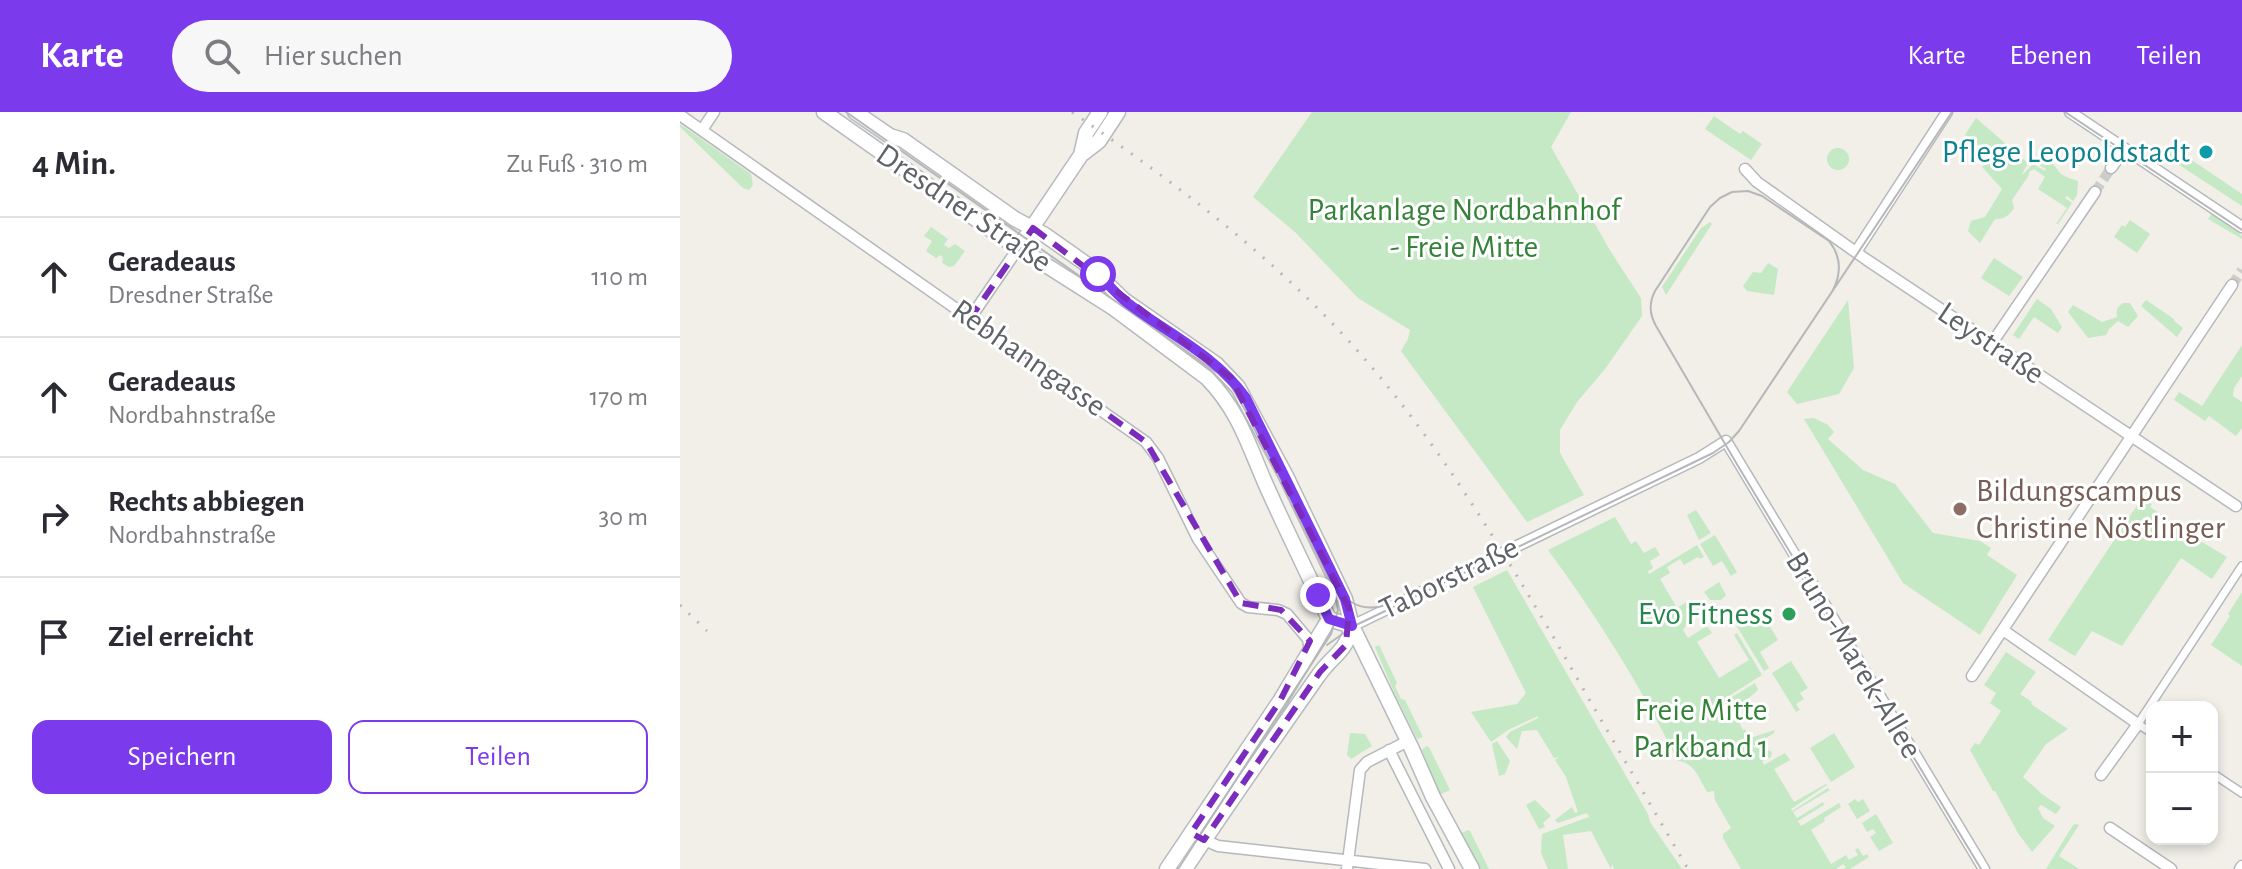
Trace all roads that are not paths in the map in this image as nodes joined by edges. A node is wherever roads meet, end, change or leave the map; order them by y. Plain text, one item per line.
1 (714, 112) edge
2 (824, 112) edge
3 (855, 112) edge
4 (1100, 112) edge
5 (1118, 112) edge
6 (1947, 112) edge
7 (2070, 112) edge
8 (680, 115) edge
9 (702, 130) junction
10 (2125, 149) junction
11 (1081, 155) junction
12 (2111, 168) tunnel mouth
13 (1745, 169) dead end
14 (2095, 192) tunnel mouth
15 (2242, 227) edge
16 (1033, 228) junction
17 (1019, 247) junction
18 (1856, 252) junction
19 (2232, 285) tunnel mouth
20 (971, 317) junction
21 (1992, 343) junction
22 (2130, 437) junction
23 (1726, 441) joint
24 (2239, 508) edge
25 (2242, 566) edge
26 (1329, 619) junction
27 (1352, 626) junction
28 (2003, 630) junction
29 (1310, 651) junction
30 (1972, 676) dead end
31 (2138, 724) junction
32 (2146, 729) edge
33 (1408, 741) junction
34 (1389, 750) junction
35 (2101, 775) dead end
36 (2218, 777) edge
37 (2242, 793) edge
38 (2110, 828) dead end
39 (1198, 836) junction
40 (1468, 863) edge
41 (1348, 865) edge
42 (1446, 868) edge
43 (1167, 869) edge
44 (1185, 869) edge
45 (1425, 869) edge
46 (1984, 869) edge
47 (2171, 869) edge

1 - 9 street
2 - 17 main road, Dresdner Straße
3 - 16 main road, Dresdner Straße
4 - 11 main road
5 - 11 main road
6 - 18 street
7 - 10 street
8 - 9 street, Rebhanngasse
9 - 20 street, Rebhanngasse
10 - 12 street
10 - 15 street
11 - 16 main road
13 - 18 street, Leystraße
14 - 21 street
16 - 17 main road
16 - 27 main road, Dresdner Straße
17 - 20 street
17 - 26 main road, Dresdner Straße
18 - 21 street, Leystraße
19 - 22 street
20 - 29 street, Rebhanngasse
21 - 22 street, Leystraße
22 - 24 street, Leystraße
22 - 28 street
23 - 27 street, Taborstraße
23 - 46 street, Bruno-Marek-Allee
25 - 31 street
26 - 27 main road
26 - 29 main road, Taborstraße
27 - 33 main road, Dresdner Straße
27 - 39 main road, Taborstraße
28 - 30 street
28 - 31 street
29 - 39 main road, Taborstraße
31 - 32 street
31 - 35 street
33 - 34 street
33 - 40 main road, Dresdner Straße
34 - 41 street
34 - 42 street
36 - 37 street
38 - 47 street
39 - 41 street
39 - 43 main road, Taborstraße
39 - 44 main road, Taborstraße
40 - 42 street
41 - 45 street

